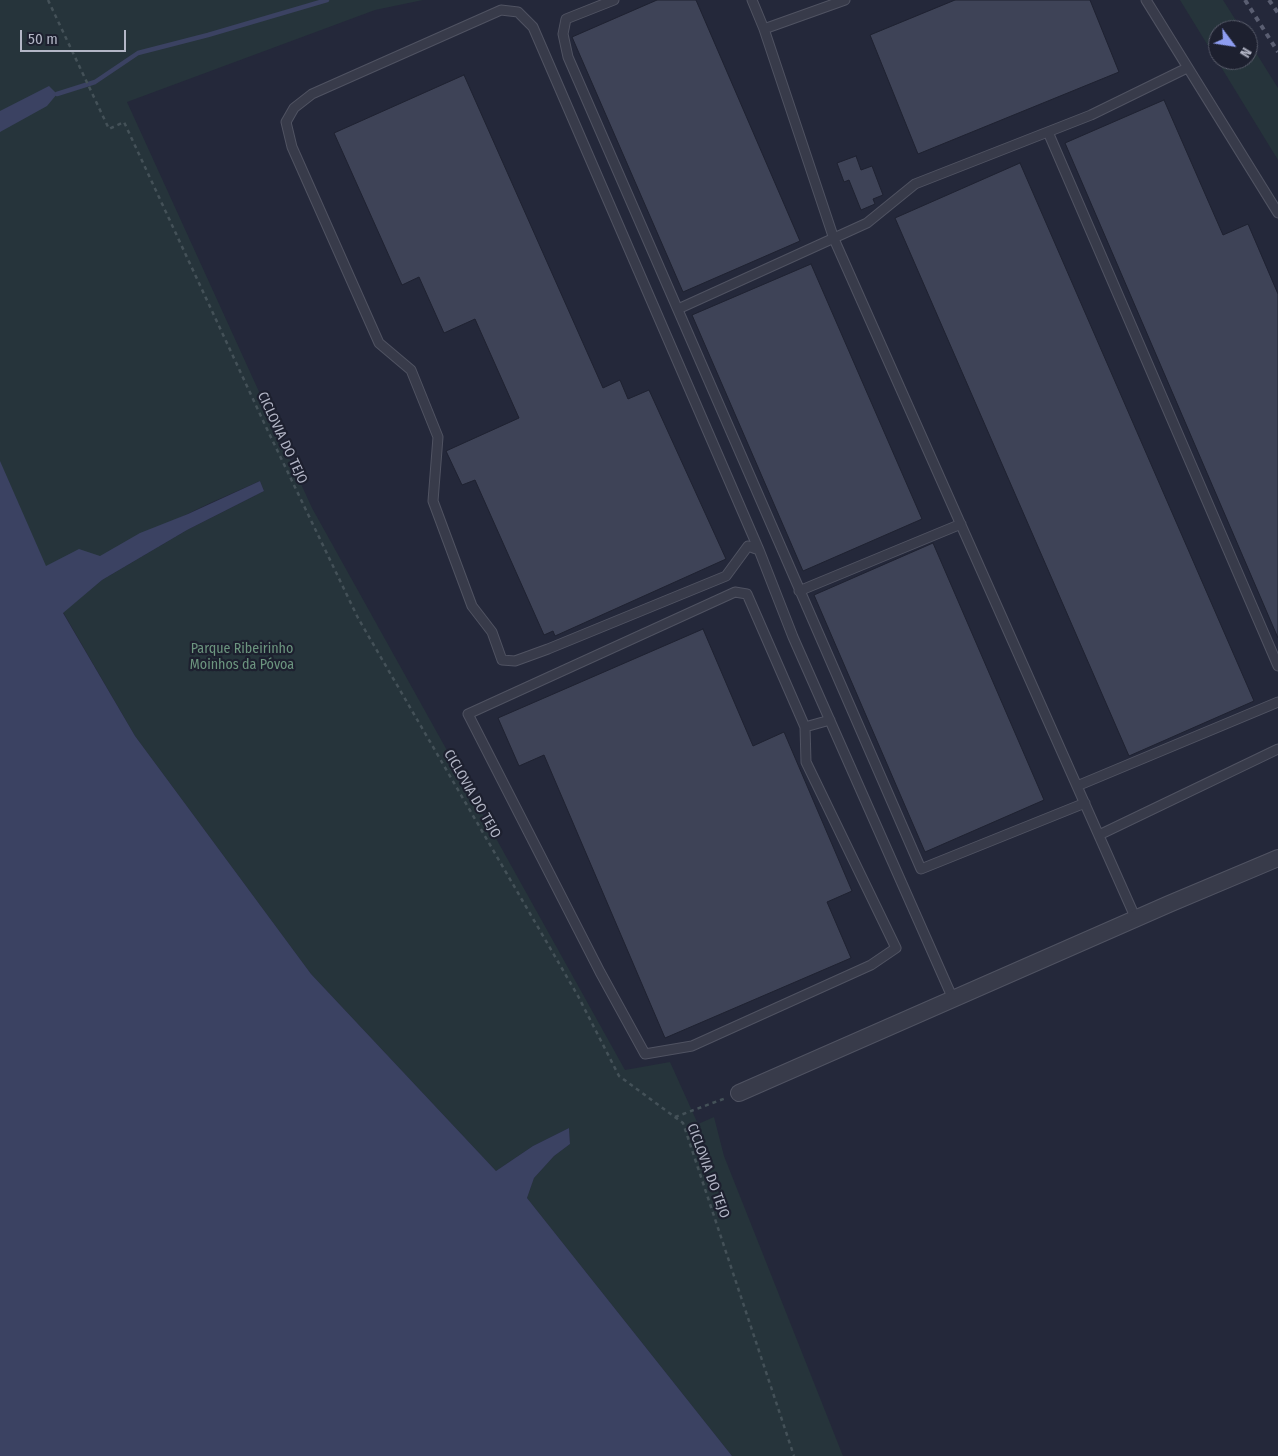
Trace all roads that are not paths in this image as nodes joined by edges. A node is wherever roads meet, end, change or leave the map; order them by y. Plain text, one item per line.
1 (614, 0) edge
2 (752, 0) edge
3 (845, 0) edge
4 (1146, 0) edge
5 (764, 29) junction
6 (1187, 68) junction
7 (1048, 132) junction
8 (1278, 213) edge
9 (834, 239) junction
10 (678, 309) junction
11 (961, 524) junction
12 (759, 550) junction
13 (799, 591) junction
14 (1278, 666) edge
15 (1278, 702) edge
16 (830, 720) junction
17 (805, 727) junction
18 (1278, 749) edge
19 (1077, 786) junction
20 (1084, 803) junction
21 (1099, 835) junction
22 (1278, 858) edge
23 (1136, 919) junction
24 (953, 999) junction
25 (739, 1093) road end

1 - 10 lane
2 - 5 lane
3 - 5 lane
4 - 6 lane
5 - 9 lane
6 - 7 lane
6 - 8 lane
7 - 9 lane
7 - 14 lane
9 - 10 lane
9 - 11 lane
10 - 13 lane
11 - 13 lane
11 - 19 lane
12 - 12 lane
12 - 16 lane
13 - 20 lane
15 - 19 lane
16 - 17 lane
16 - 24 lane
17 - 17 lane
18 - 21 lane
19 - 20 lane
20 - 21 lane
21 - 23 lane
22 - 23 street
23 - 24 street
24 - 25 street

